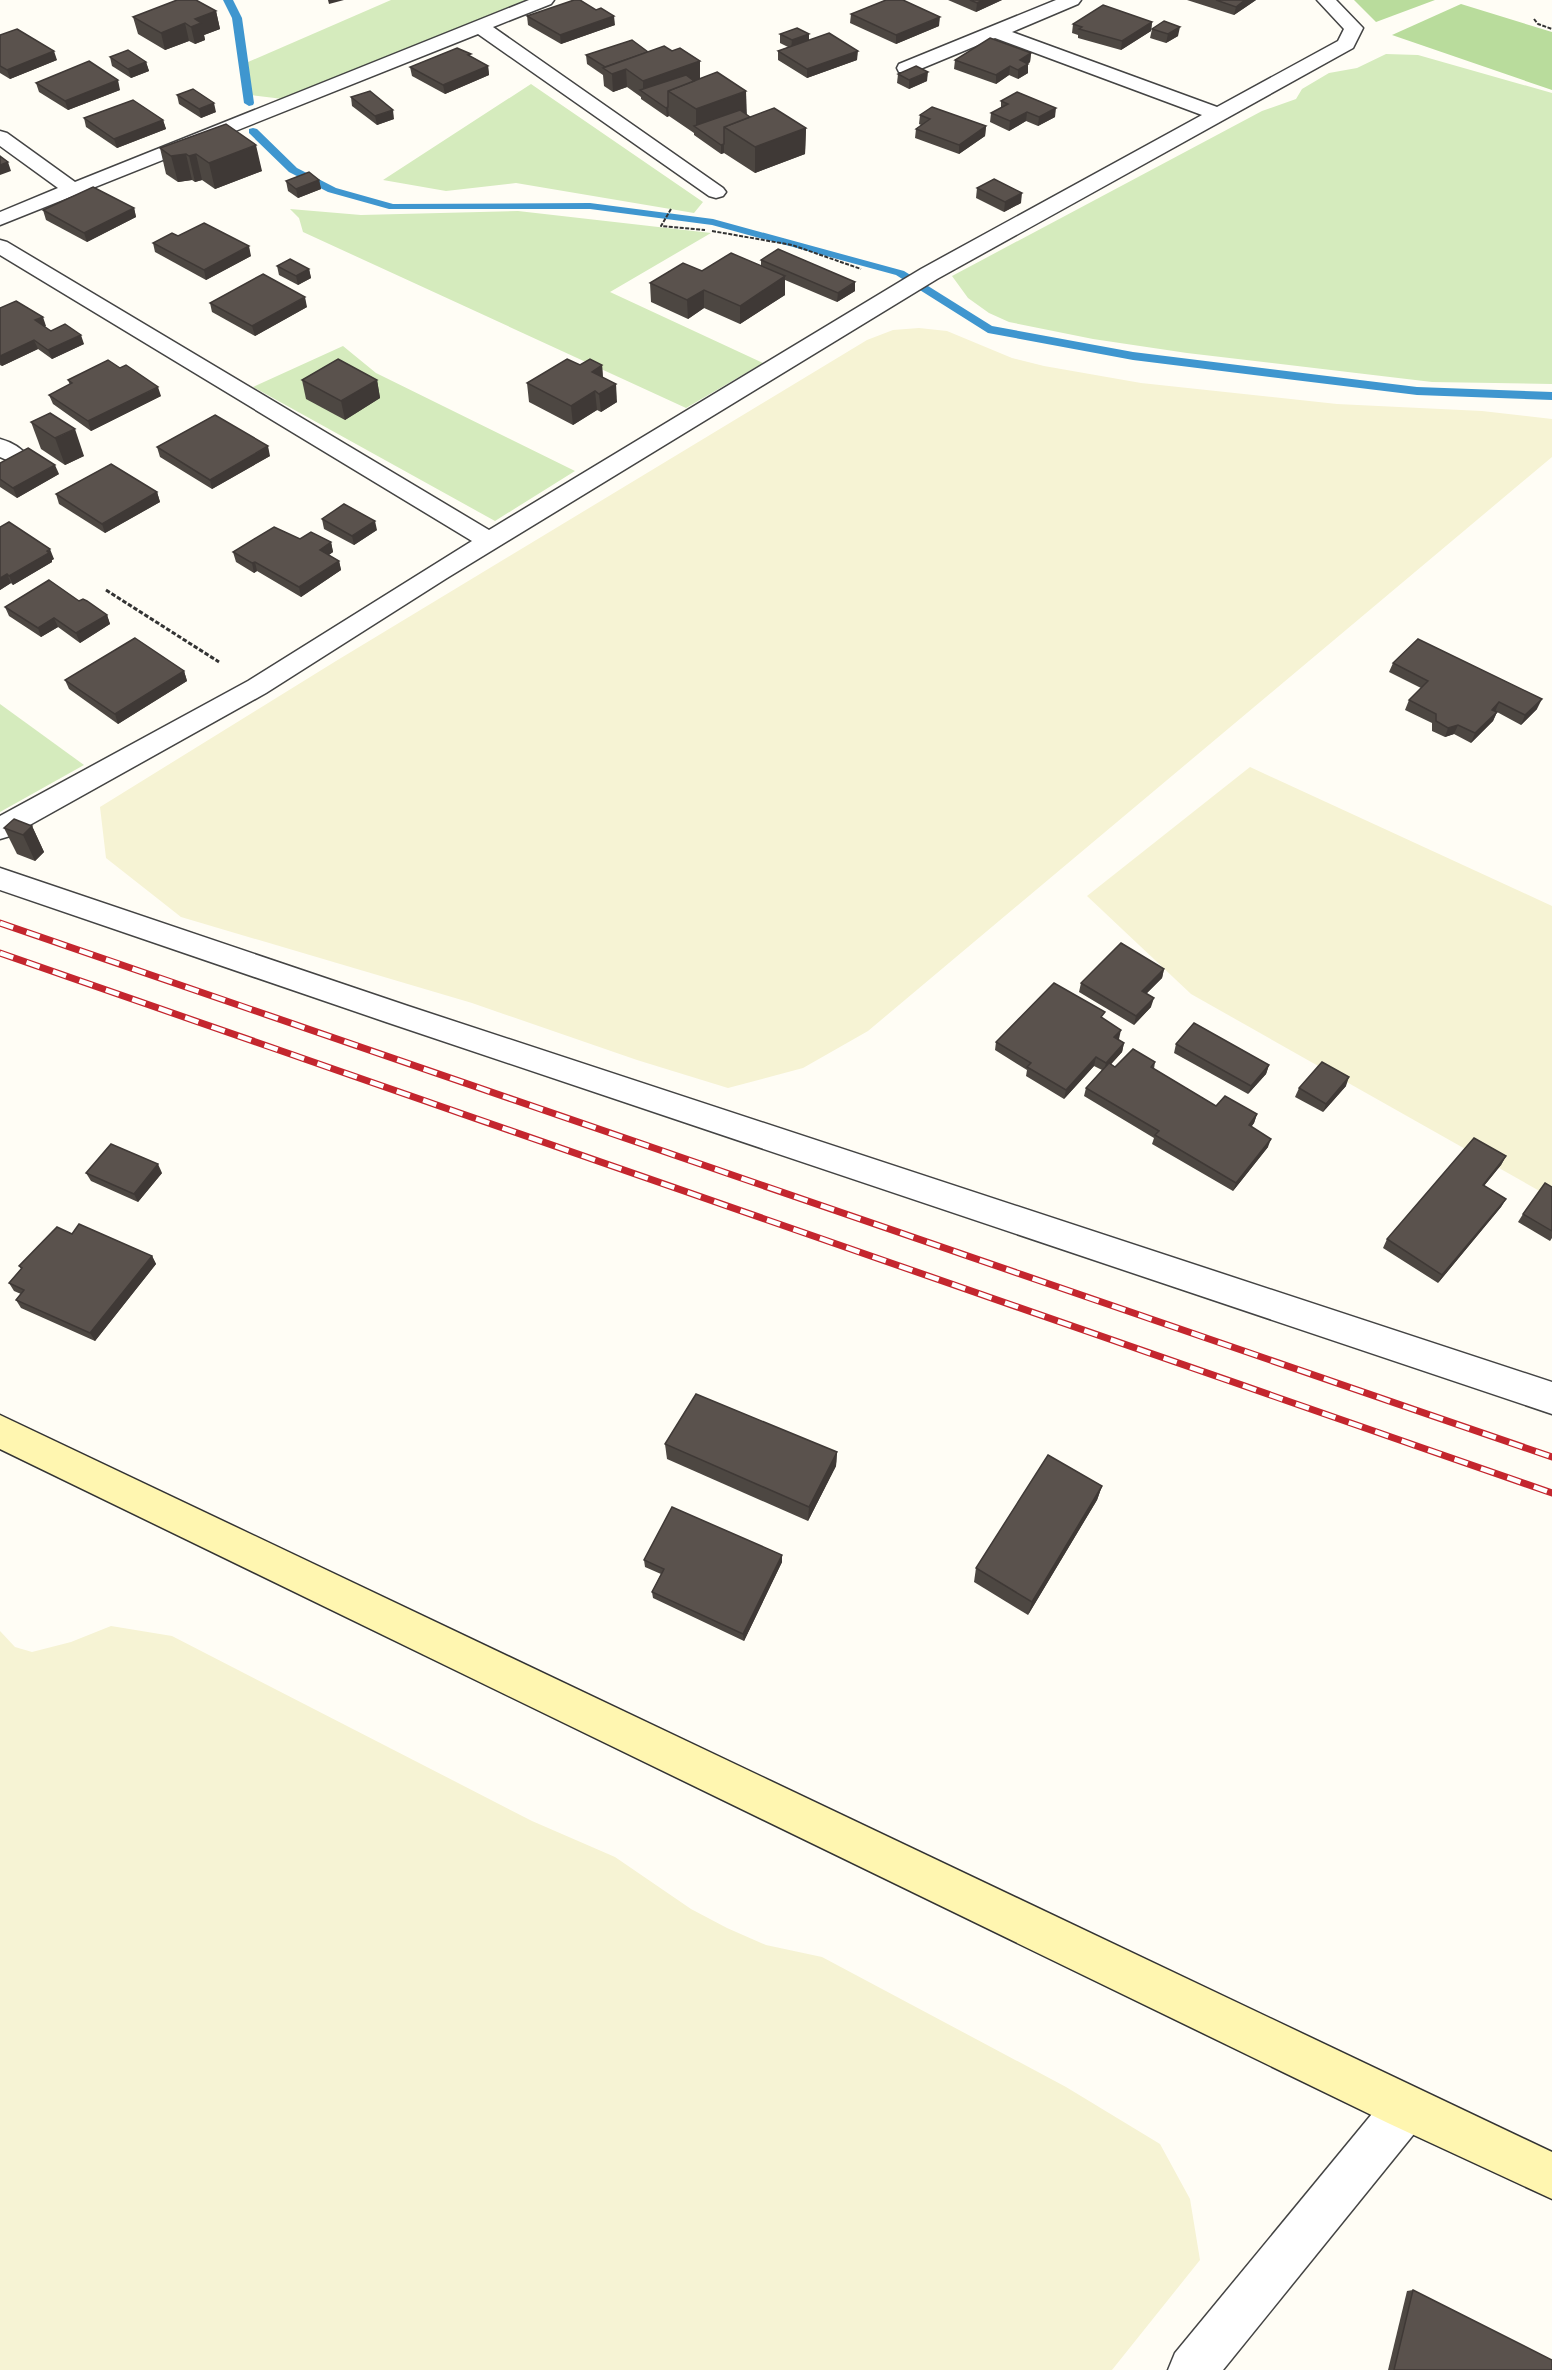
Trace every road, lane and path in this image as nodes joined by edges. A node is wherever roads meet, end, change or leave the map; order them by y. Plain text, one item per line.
1 (544, 0) edge
2 (1072, 0) edge
3 (1326, 0) edge
4 (1534, 19) dead end
5 (479, 26) junction
6 (1552, 29) edge
7 (995, 32) junction
8 (906, 68) edge
9 (1217, 114) junction
10 (0, 137) edge
11 (72, 189) junction
12 (716, 192) dead end
13 (668, 212) dead end
14 (0, 219) edge
15 (0, 246) edge
16 (907, 289) junction
17 (490, 541) junction
18 (106, 590) dead end
19 (257, 687) junction
20 (0, 829) edge
21 (0, 879) edge
22 (1552, 1398) edge
23 (0, 1431) edge
24 (1406, 2108) junction
25 (1552, 2176) edge
26 (1192, 2370) edge

1 - 5 street
2 - 7 street
3 - 9 street
4 - 6 path
5 - 11 street
5 - 12 street
7 - 8 street
7 - 9 street
9 - 16 street
10 - 11 street
11 - 14 street
13 - 16 path
15 - 17 street
16 - 17 street
17 - 19 street
18 - 19 path
19 - 20 street
21 - 22 street
23 - 24 main road
24 - 25 main road
24 - 26 street

